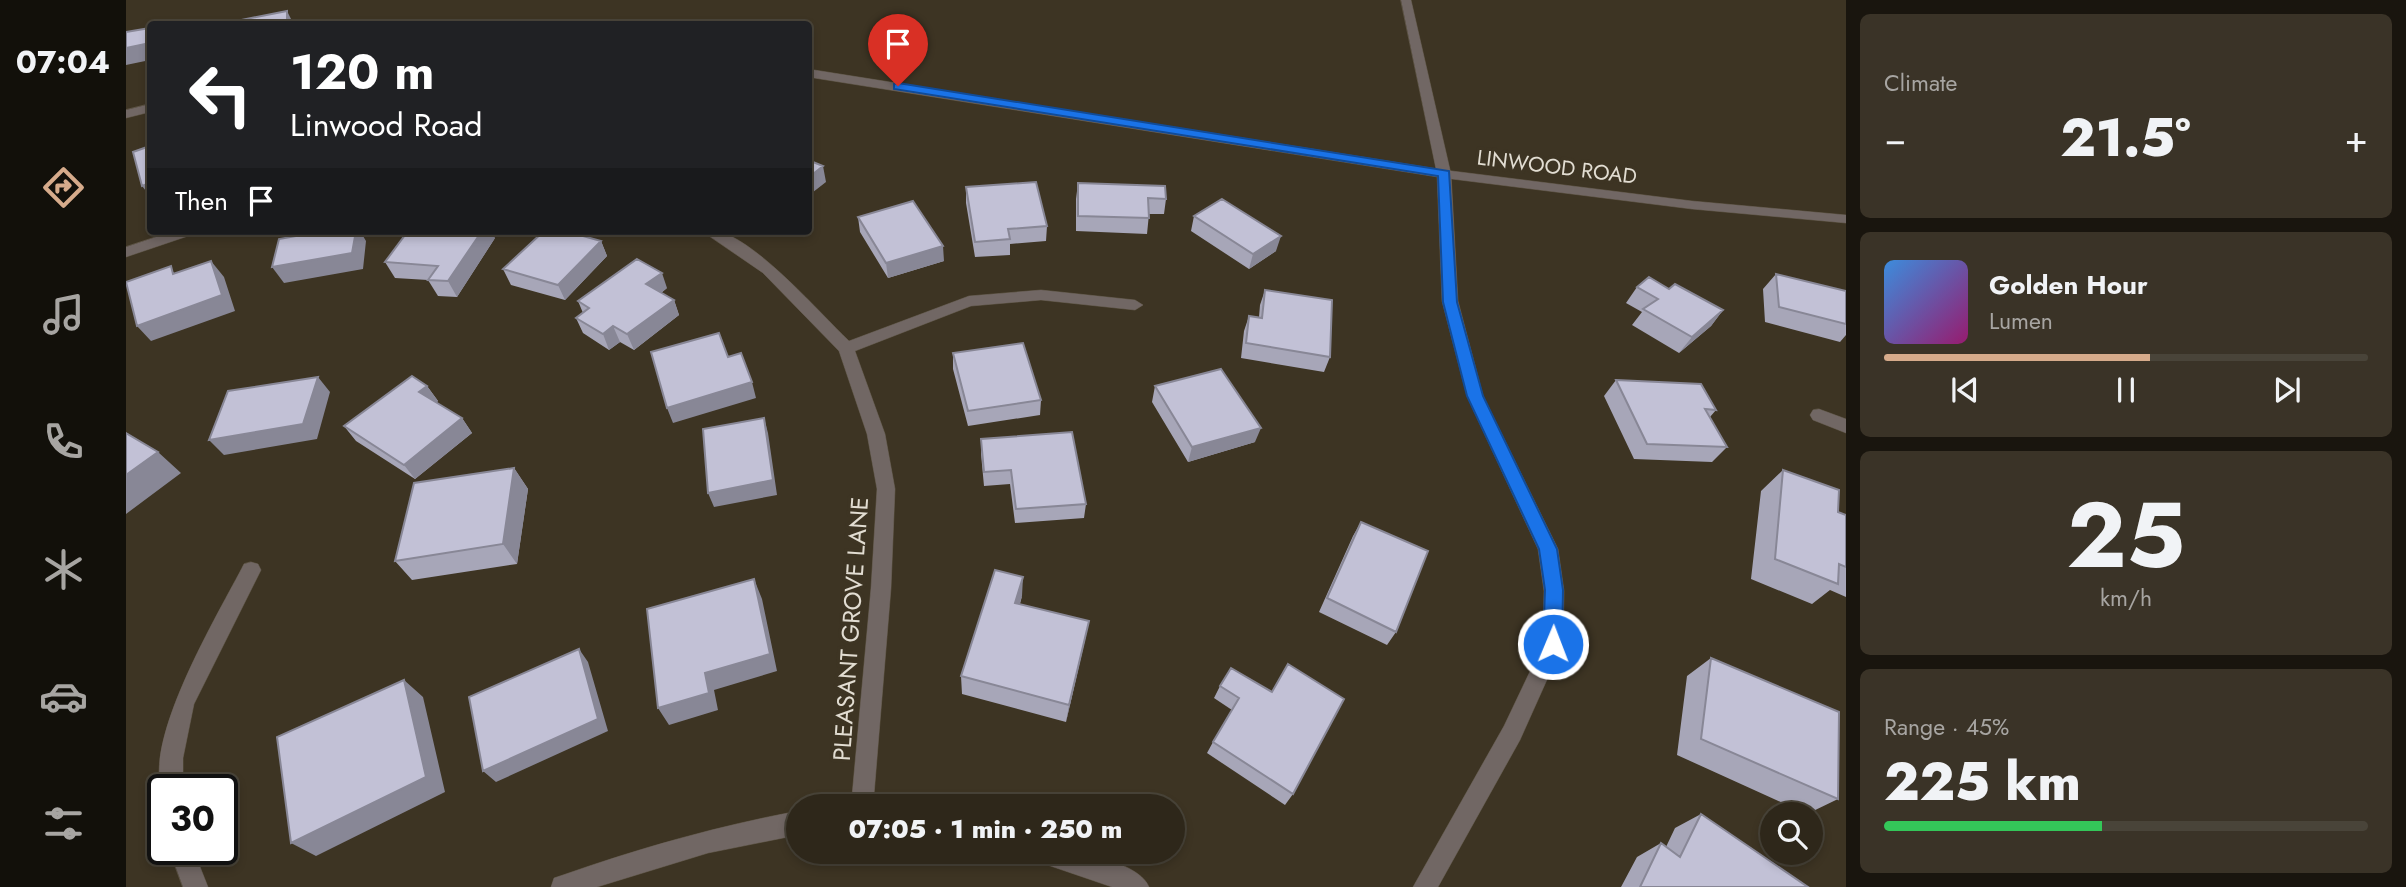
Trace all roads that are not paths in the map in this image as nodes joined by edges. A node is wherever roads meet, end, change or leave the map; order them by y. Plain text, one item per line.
1 (1406, 0) edge
2 (812, 74) edge
3 (147, 109) edge
4 (126, 114) edge
5 (1444, 174) junction
6 (1846, 219) edge
7 (177, 235) edge
8 (717, 235) edge
9 (126, 252) edge
10 (1135, 305) dead end
11 (846, 348) junction
12 (1819, 415) dead end
13 (1846, 426) edge
14 (251, 570) dead end
15 (172, 774) edge
16 (863, 794) edge
17 (786, 825) edge
18 (1078, 864) edge
19 (186, 865) edge
20 (196, 887) edge
21 (563, 887) edge
22 (1137, 887) edge
23 (1425, 887) edge

1 - 5 street
2 - 5 street, LINWOOD ROAD
3 - 4 street
5 - 6 street, LINWOOD ROAD
5 - 23 street
7 - 9 street
8 - 11 street, PLEASANT GROVE LANE
10 - 11 street
11 - 16 street, PLEASANT GROVE LANE
12 - 13 street
14 - 15 street
17 - 21 street
18 - 22 street
19 - 20 street

